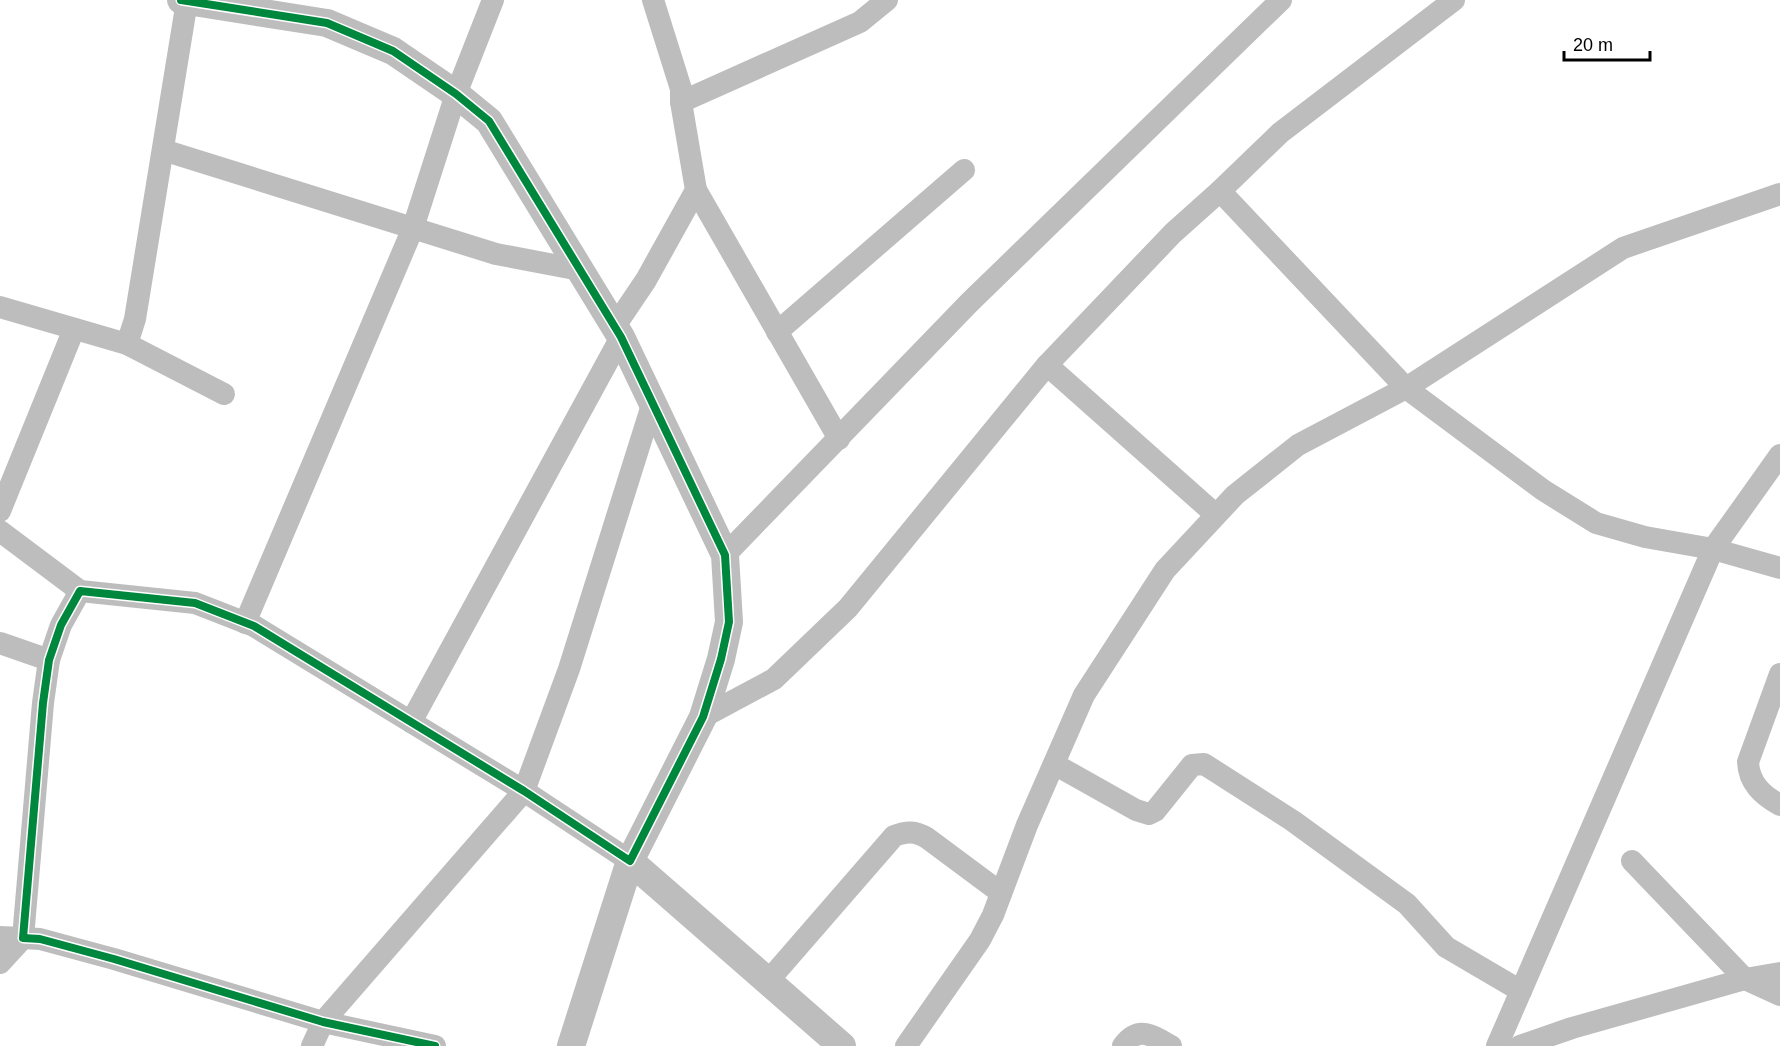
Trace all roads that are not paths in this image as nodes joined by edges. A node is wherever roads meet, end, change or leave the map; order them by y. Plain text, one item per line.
1 (493, 0) edge
2 (653, 0) edge
3 (887, 0) edge
4 (1281, 0) edge
5 (1454, 0) edge
6 (184, 1) edge
7 (456, 94) junction
8 (681, 102) junction
9 (163, 150) junction
10 (964, 170) dead end
11 (696, 190) junction
12 (1220, 191) junction
13 (1780, 194) edge
14 (413, 228) junction
15 (580, 270) junction
16 (0, 307) edge
17 (74, 330) junction
18 (618, 331) junction
19 (777, 332) junction
20 (127, 344) junction
21 (1047, 365) junction
22 (1406, 388) junction
23 (224, 394) dead end
24 (652, 402) junction
25 (839, 439) junction
26 (1780, 455) edge
27 (0, 511) edge
28 (1216, 515) junction
29 (0, 531) edge
30 (1713, 549) junction
31 (725, 555) junction
32 (1780, 568) edge
33 (80, 591) junction
34 (245, 623) junction
35 (0, 643) edge
36 (49, 660) junction
37 (1780, 674) edge
38 (703, 717) junction
39 (411, 722) junction
40 (1054, 764) junction
41 (524, 791) junction
42 (1780, 805) edge
43 (630, 861) junction
44 (1632, 861) dead end
45 (1001, 892) junction
46 (0, 937) edge
47 (22, 938) junction
48 (0, 963) edge
49 (1780, 973) edge
50 (1745, 979) junction
51 (768, 981) junction
52 (1521, 991) junction
53 (1780, 995) edge
54 (323, 1022) junction
55 (312, 1046) edge
56 (435, 1046) edge
57 (571, 1046) edge
58 (842, 1046) edge
59 (906, 1046) edge
60 (1123, 1046) edge
61 (1171, 1046) edge
62 (1497, 1046) edge
63 (1520, 1046) edge

1 - 7 street
2 - 8 street
3 - 8 street
4 - 25 street
5 - 12 street
6 - 7 street
6 - 9 street
7 - 14 street
7 - 15 street
8 - 11 street
9 - 14 street
9 - 20 street
10 - 19 street
11 - 18 street
11 - 19 street
12 - 21 street
12 - 22 street
13 - 22 street
14 - 15 street
14 - 34 street
15 - 18 street
16 - 17 street
17 - 20 street
17 - 27 street
18 - 24 street
18 - 39 street
19 - 25 street
20 - 23 street
21 - 28 street
21 - 38 street
22 - 28 street
22 - 30 street
24 - 31 street
24 - 41 street
25 - 31 street
26 - 30 street
28 - 40 street
29 - 33 street
30 - 32 street
30 - 52 street
31 - 38 street
33 - 34 street
33 - 36 street
34 - 39 street
35 - 36 street
36 - 47 street
37 - 42 street
38 - 43 street
39 - 41 street
40 - 45 street
40 - 52 street
41 - 43 street
41 - 54 street
43 - 51 street
43 - 57 street
44 - 50 street
45 - 51 street
45 - 59 street
46 - 47 street
47 - 48 street
47 - 54 street
49 - 50 street
50 - 53 street
50 - 63 street
51 - 58 street
52 - 62 street
54 - 55 street
54 - 56 street
60 - 61 street

